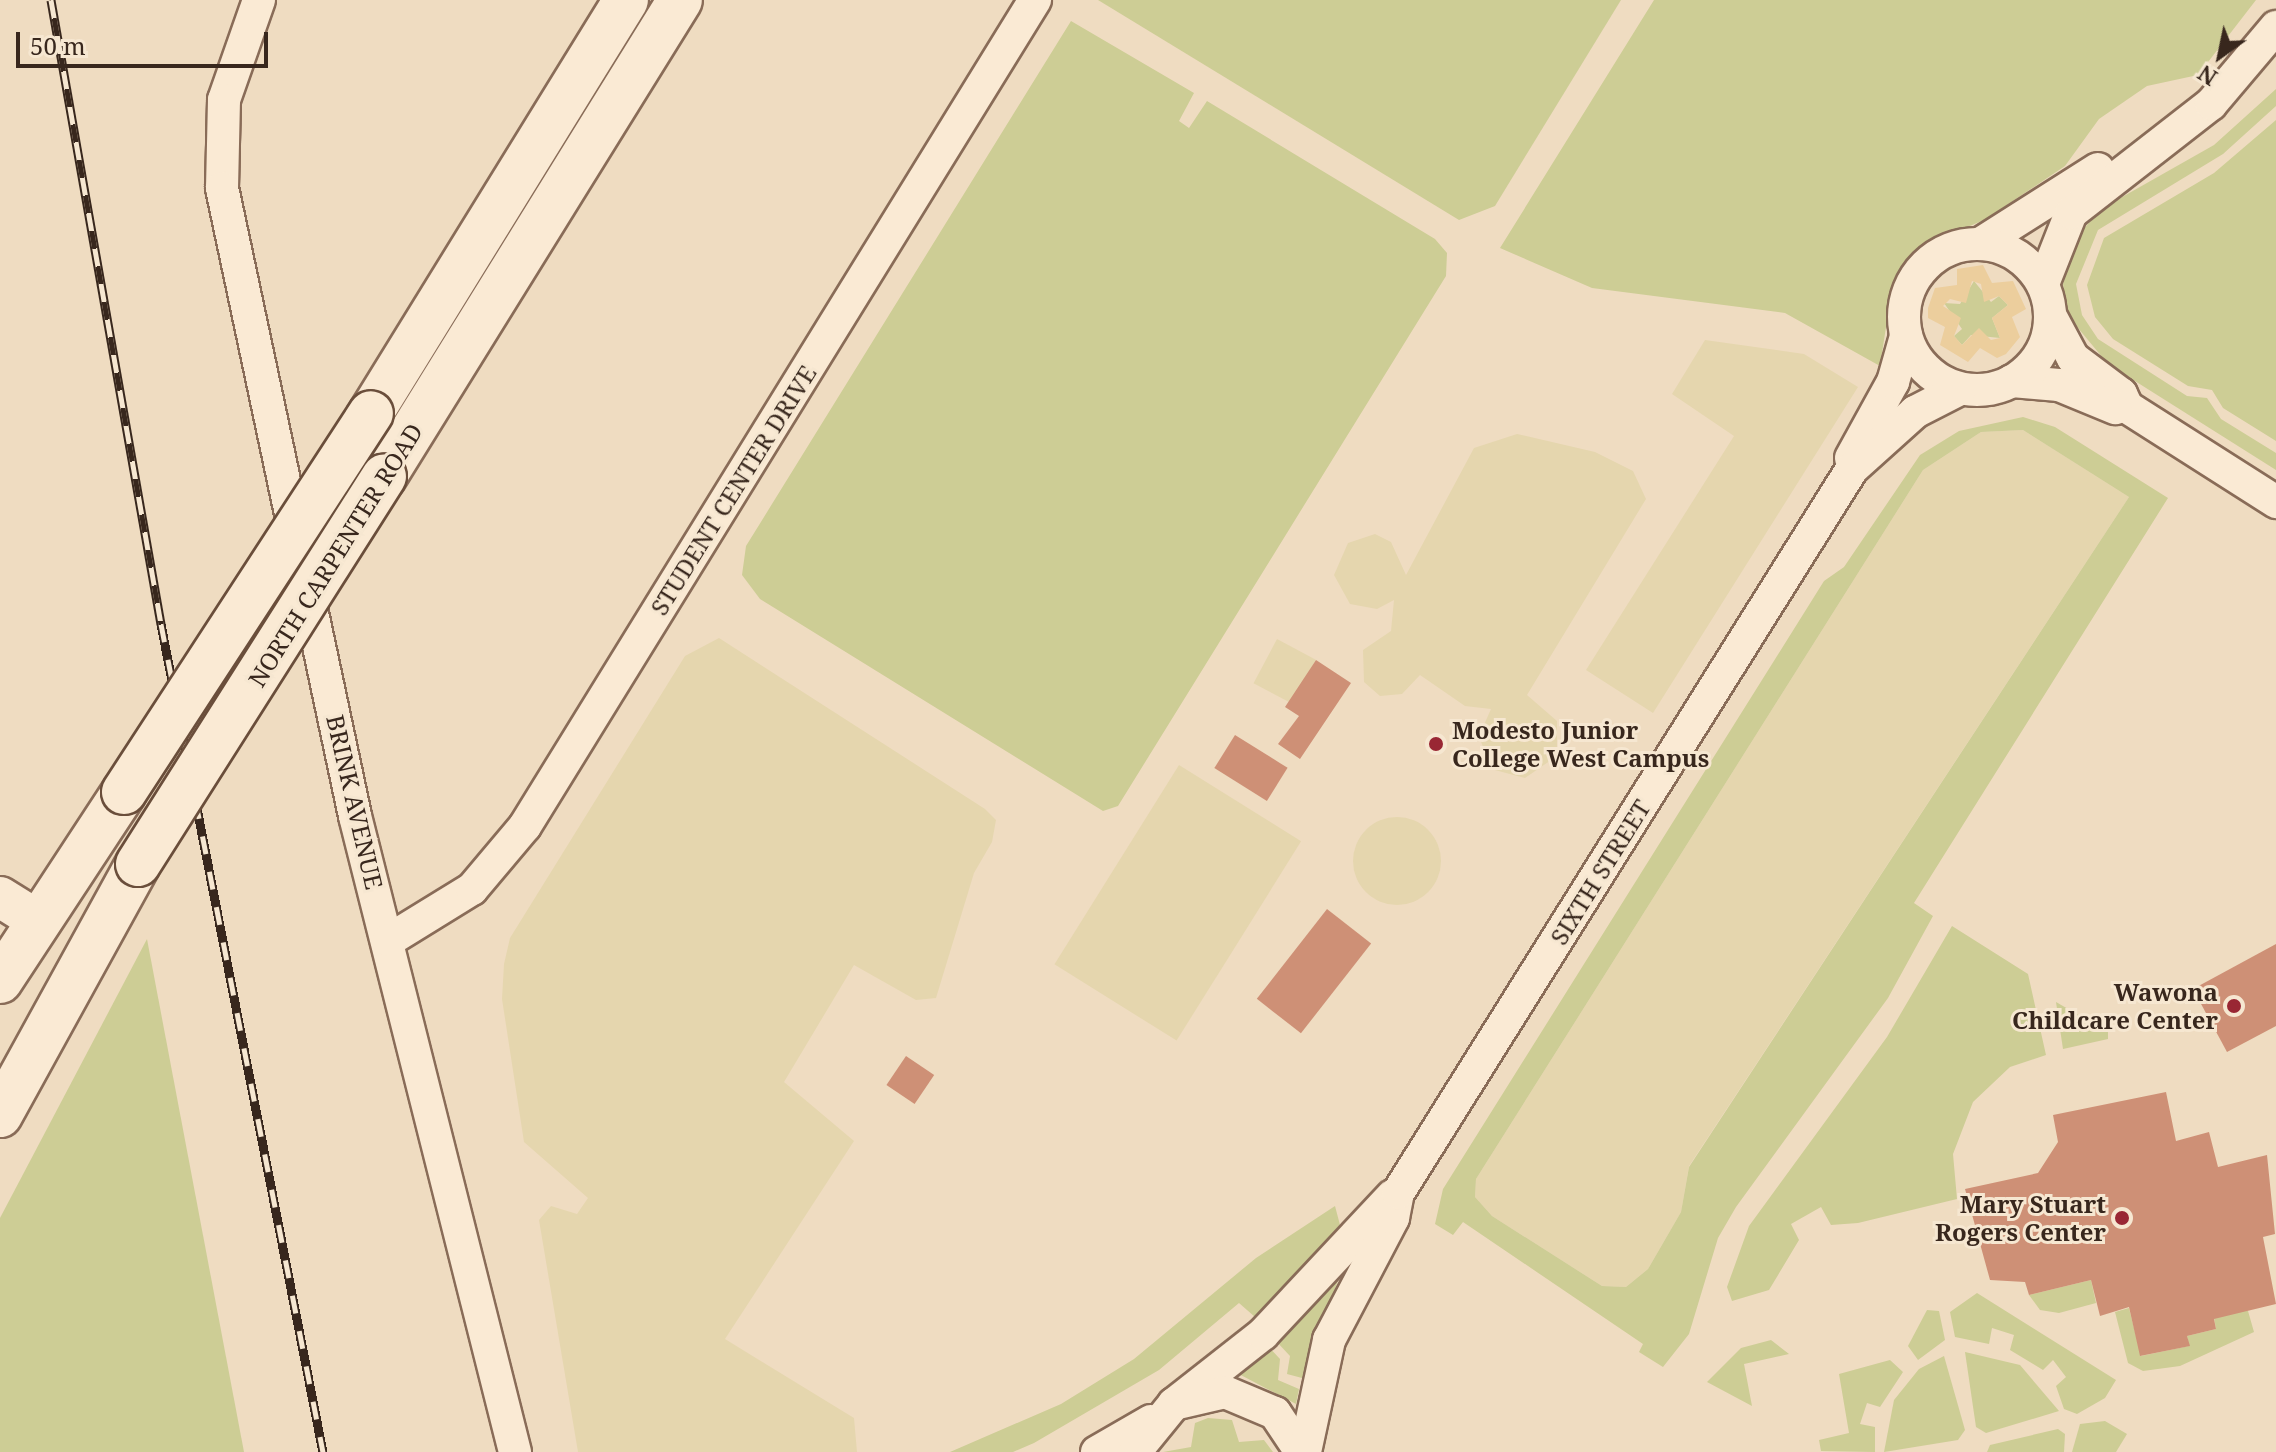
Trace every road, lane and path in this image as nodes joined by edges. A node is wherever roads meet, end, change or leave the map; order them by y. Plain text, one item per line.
1 (259, 0) edge
2 (626, 0) edge
3 (680, 0) edge
4 (1035, 0) edge
5 (2276, 27) edge
6 (2121, 167) junction
7 (1983, 242) junction
8 (2043, 284) junction
9 (2050, 315) junction
10 (1906, 336) junction
11 (2012, 381) junction
12 (1960, 389) junction
13 (2127, 407) junction
14 (1852, 469) junction
15 (2276, 502) edge
16 (0, 897) edge
17 (37, 920) junction
18 (389, 940) junction
19 (0, 981) edge
20 (0, 1115) edge
21 (1398, 1193) junction
22 (1164, 1412) junction
23 (515, 1452) edge
24 (1097, 1452) edge
25 (1135, 1452) edge
26 (1303, 1452) edge

1 - 18 street, BRINK AVENUE
2 - 17 main road, NORTH CARPENTER ROAD, bridge
3 - 20 main road, NORTH CARPENTER ROAD, bridge
4 - 18 street, STUDENT CENTER DRIVE
5 - 6 street
6 - 7 street
6 - 8 street
7 - 8 street
7 - 10 street
8 - 9 street
9 - 11 street
9 - 13 street
10 - 12 street
10 - 14 street, SIXTH STREET
11 - 12 street
11 - 13 street
12 - 14 street, SIXTH STREET
13 - 15 street
14 - 21 street, SIXTH STREET
16 - 17 street
17 - 19 main road, NORTH CARPENTER ROAD
18 - 23 street, BRINK AVENUE
21 - 22 street, SIXTH STREET
21 - 26 street, SIXTH STREET
22 - 24 street
22 - 25 street
22 - 26 street

